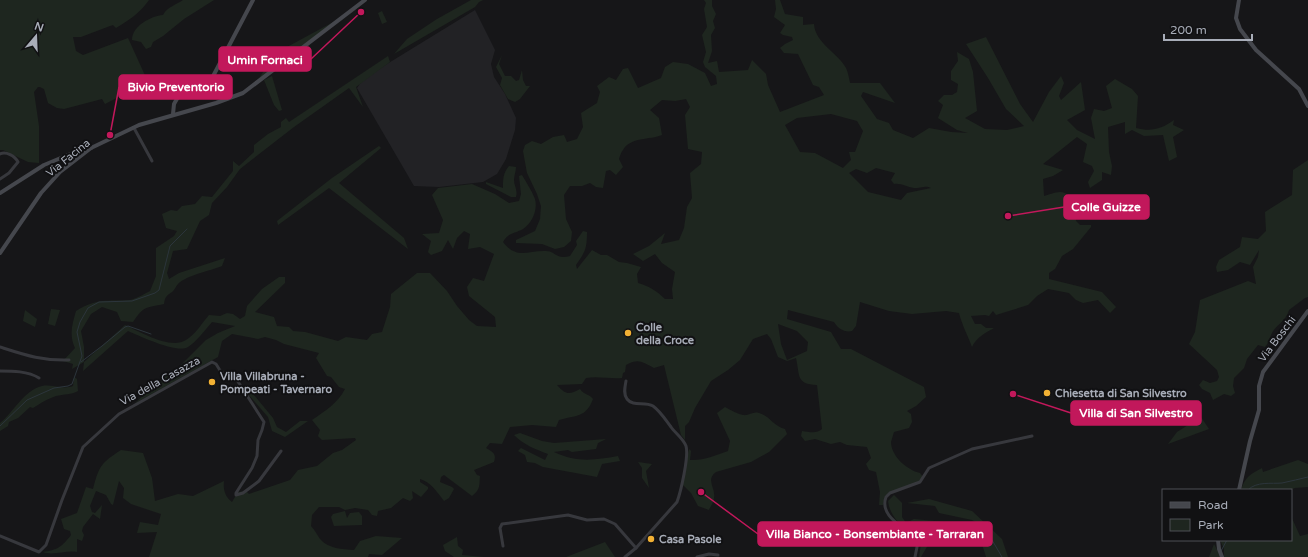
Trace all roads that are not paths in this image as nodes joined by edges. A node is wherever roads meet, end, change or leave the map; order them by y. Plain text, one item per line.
1 (253, 0) edge
2 (365, 0) edge
3 (1239, 0) edge
4 (1308, 106) edge
5 (173, 114) junction
6 (134, 128) junction
7 (92, 148) junction
8 (0, 154) edge
9 (152, 161) dead end
10 (0, 180) edge
11 (0, 192) edge
12 (0, 253) edge
13 (1308, 311) edge
14 (0, 347) edge
15 (68, 360) dead end
16 (0, 371) edge
17 (39, 378) dead end
18 (626, 381) dead end
19 (1032, 436) dead end
20 (281, 451) dead end
21 (1239, 489) edge
22 (0, 536) edge
23 (1218, 541) edge
24 (503, 546) dead end
25 (636, 548) junction
26 (37, 552) junction
27 (627, 556) edge
28 (719, 556) edge
29 (37, 557) edge
30 (696, 557) edge
31 (704, 557) edge
32 (915, 557) edge
33 (1222, 557) edge

1 - 5 street
2 - 5 street, Via Facina
3 - 4 street
5 - 6 street, Via Facina
6 - 7 street, Via Facina
6 - 9 street
7 - 11 street
7 - 12 street, Via Facina
8 - 10 street
13 - 21 street, Via Boschi
14 - 15 street
16 - 17 street
18 - 25 street
19 - 32 street
20 - 26 street, Via della Casazza
22 - 26 street
23 - 33 street
24 - 25 street
25 - 27 street
26 - 29 street
28 - 30 street
28 - 31 street

